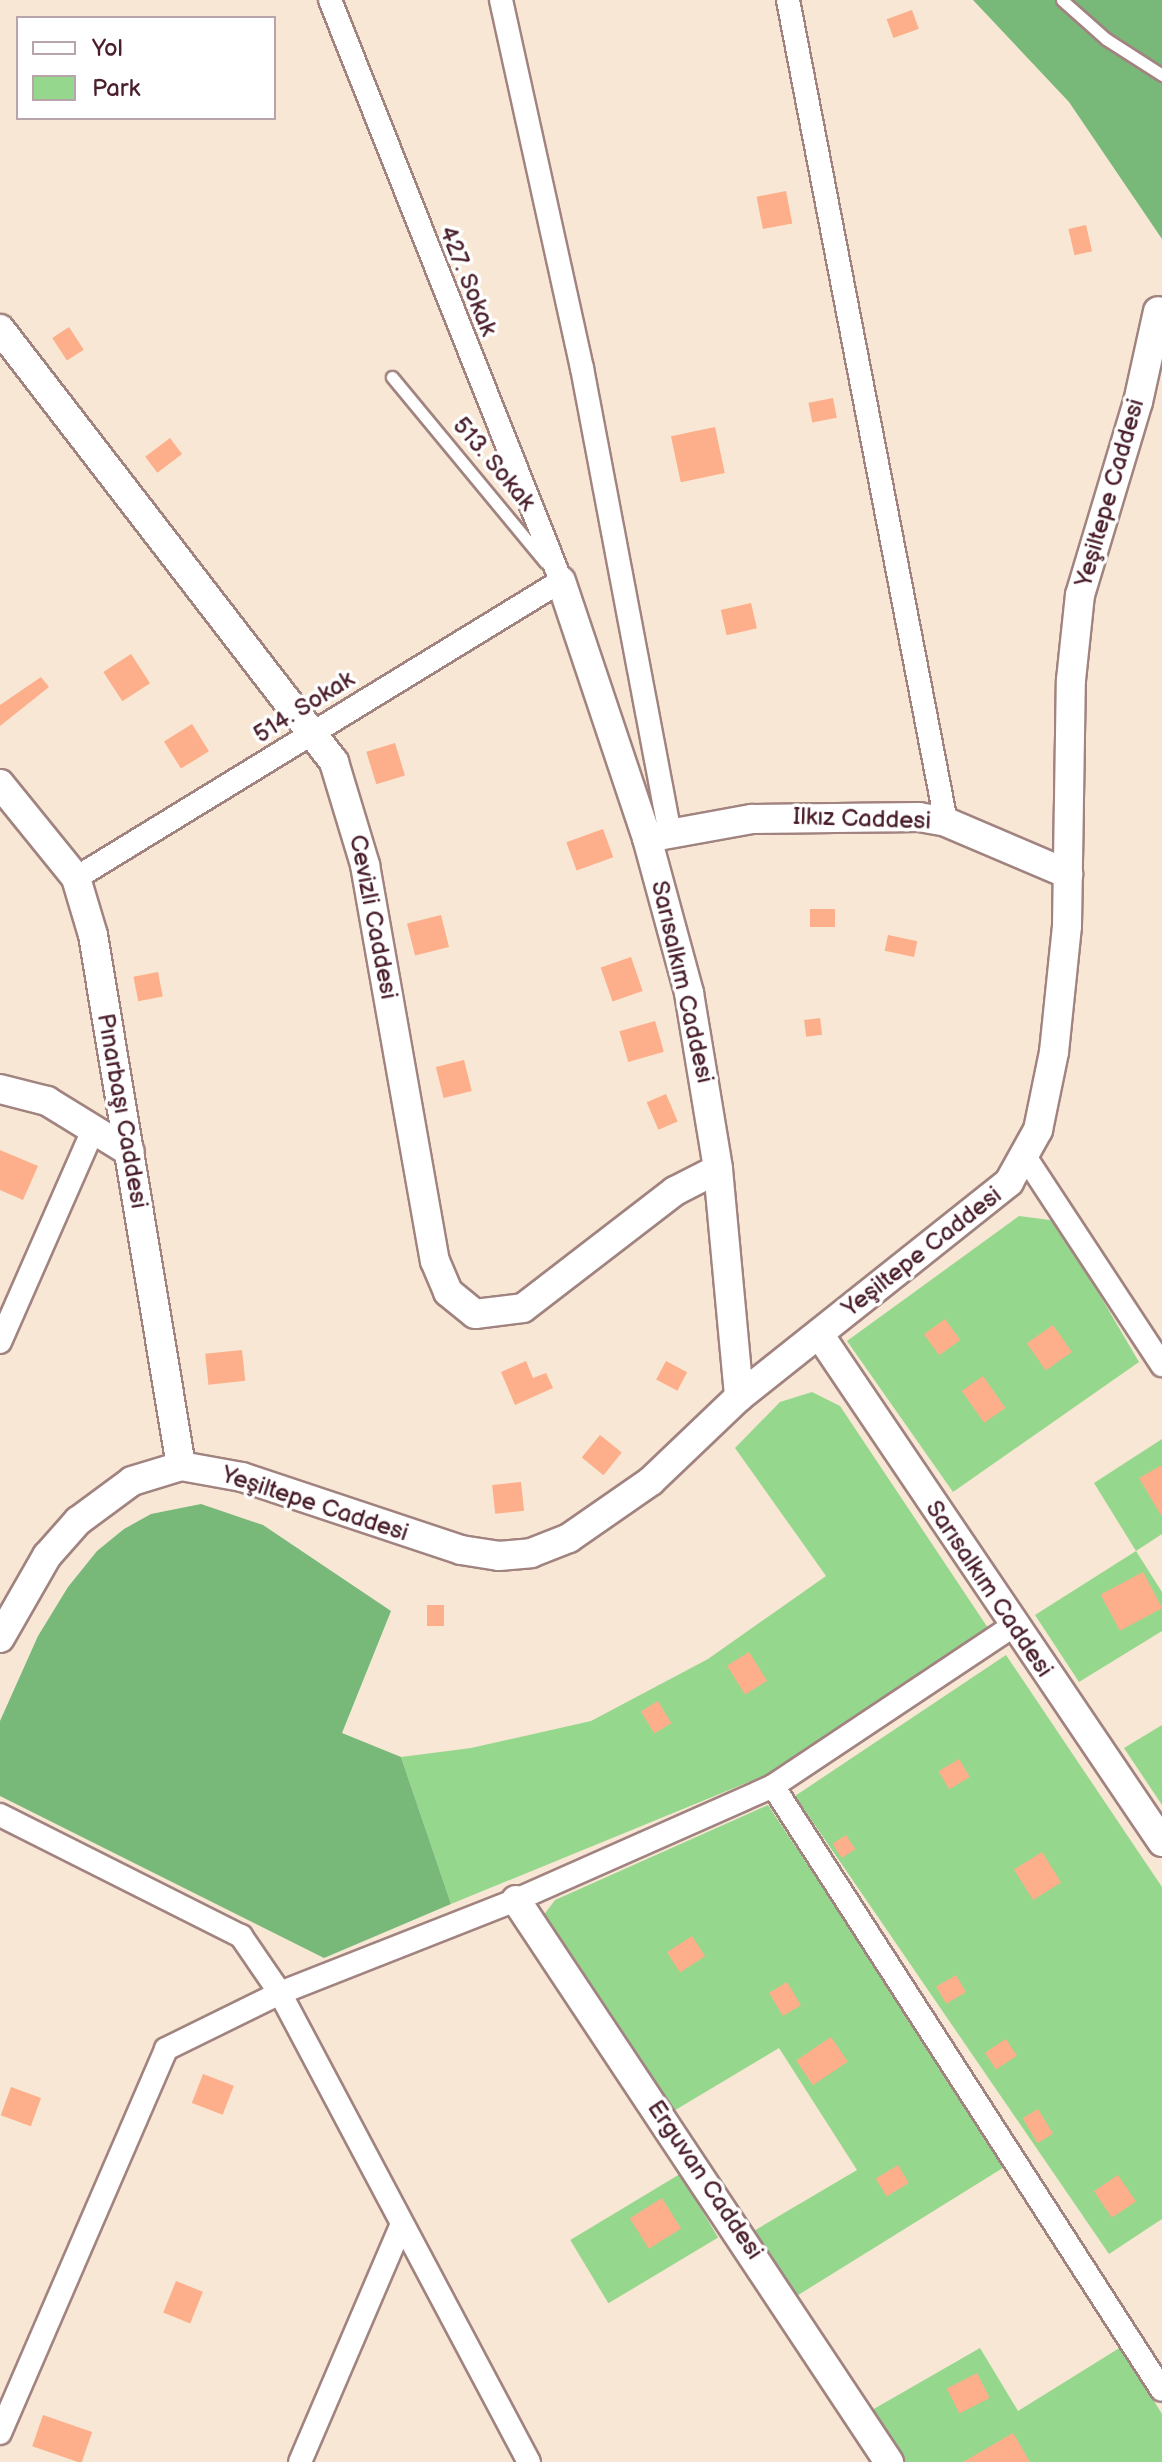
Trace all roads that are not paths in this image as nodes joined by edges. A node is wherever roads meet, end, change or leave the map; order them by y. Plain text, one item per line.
1 (330, 0) edge
2 (501, 0) edge
3 (788, 0) edge
4 (1062, 0) edge
5 (1162, 75) edge
6 (1160, 304) edge
7 (0, 329) edge
8 (392, 377) dead end
9 (561, 581) junction
10 (315, 731) junction
11 (0, 784) edge
12 (946, 822) junction
13 (658, 836) junction
14 (1068, 874) junction
15 (76, 878) junction
16 (0, 1089) edge
17 (94, 1128) junction
18 (130, 1152) junction
19 (1026, 1158) junction
20 (718, 1169) junction
21 (819, 1334) junction
22 (0, 1342) edge
23 (1162, 1365) edge
24 (739, 1397) junction
25 (181, 1466) junction
26 (1013, 1626) junction
27 (0, 1638) edge
28 (773, 1786) junction
29 (0, 1815) edge
30 (1162, 1842) edge
31 (516, 1900) junction
32 (280, 1993) junction
33 (402, 2224) junction
34 (1162, 2390) edge
35 (0, 2433) edge
36 (300, 2462) edge
37 (529, 2462) edge
38 (889, 2462) edge

1 - 9 street, 427. Sokak
2 - 13 street
3 - 12 street
4 - 5 lane
6 - 14 street, Yeşiltepe Caddesi
7 - 10 street, Cevizli Caddesi
8 - 9 lane, 513. Sokak
9 - 10 street, 514. Sokak
9 - 13 street, Sarısalkım Caddesi
10 - 15 street, 514. Sokak
10 - 20 street, Cevizli Caddesi
11 - 15 street, Pınarbaşı Caddesi
12 - 13 street, Ilkız Caddesi
12 - 14 street, Ilkız Caddesi
13 - 20 street, Sarısalkım Caddesi
14 - 19 street, Yeşiltepe Caddesi
15 - 18 street, Pınarbaşı Caddesi
16 - 17 street
17 - 18 street
17 - 22 street
18 - 25 street, Pınarbaşı Caddesi
19 - 21 street, Yeşiltepe Caddesi
19 - 23 street
20 - 24 street, Sarısalkım Caddesi
21 - 24 street, Yeşiltepe Caddesi
21 - 26 street, Sarısalkım Caddesi
24 - 25 street, Yeşiltepe Caddesi
25 - 27 street
26 - 28 street
26 - 30 street, Sarısalkım Caddesi
28 - 31 street
28 - 34 street
29 - 32 street
31 - 32 street
31 - 38 street, Erguvan Caddesi
32 - 33 street
32 - 35 street
33 - 36 street
33 - 37 street

